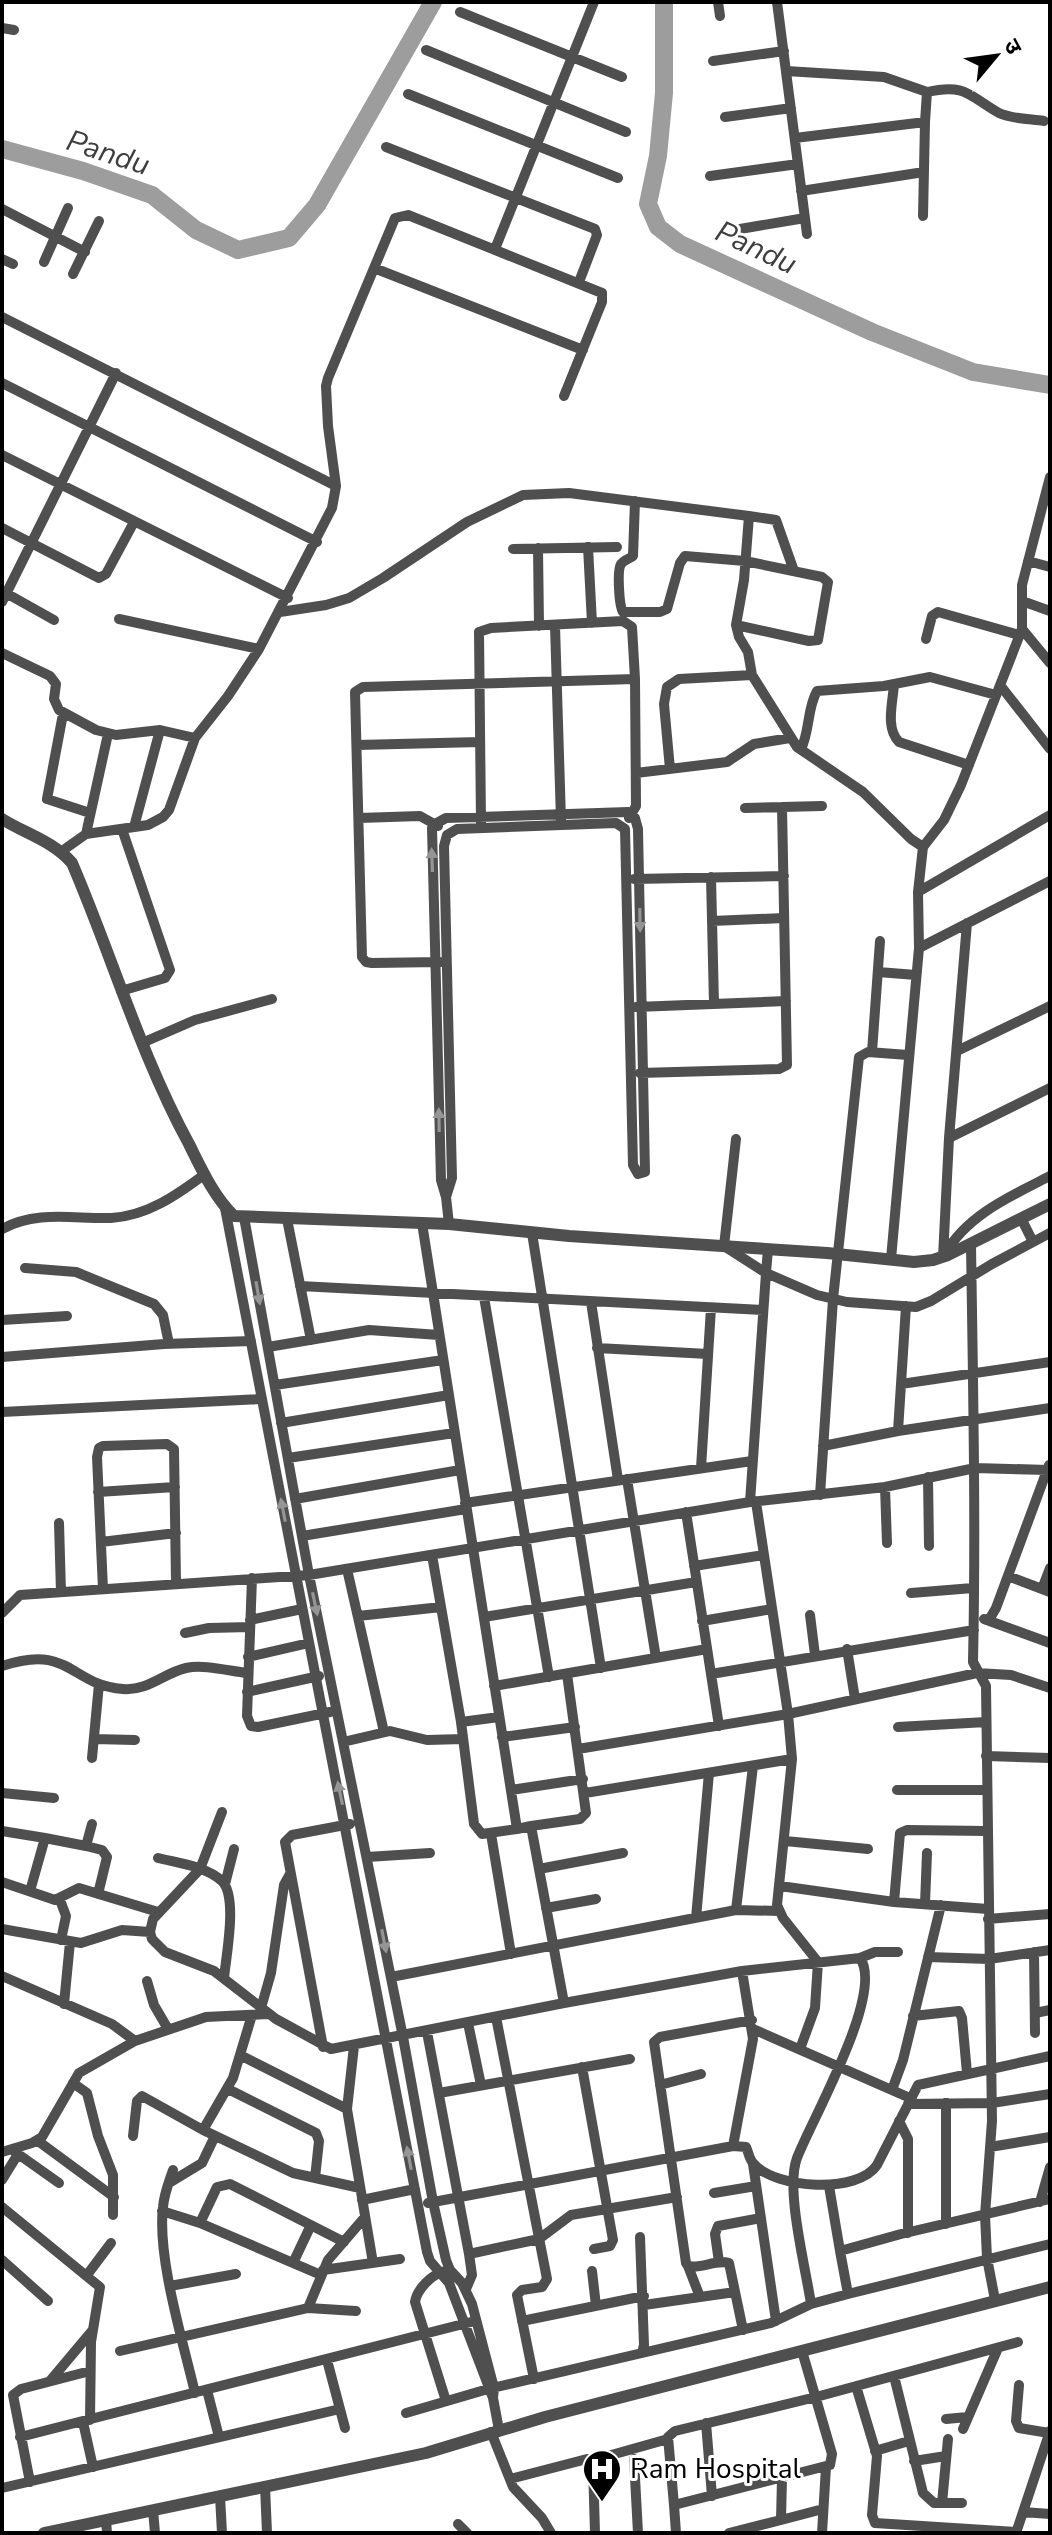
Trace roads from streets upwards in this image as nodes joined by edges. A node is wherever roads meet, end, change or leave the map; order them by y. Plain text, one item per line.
1 (594, 2) edge
2 (718, 2) edge
3 (777, 2) edge
4 (460, 12) dead end
5 (720, 16) dead end
6 (426, 50) dead end
7 (784, 51) junction
8 (572, 57) junction
9 (713, 61) dead end
10 (786, 71) junction
11 (622, 77) dead end
12 (927, 92) junction
13 (408, 94) dead end
14 (554, 102) junction
15 (791, 108) junction
16 (725, 117) dead end
17 (1044, 121) dead end
18 (925, 122) junction
19 (626, 132) dead end
20 (795, 138) junction
21 (536, 146) junction
22 (386, 147) dead end
23 (798, 164) junction
24 (924, 172) junction
25 (710, 176) dead end
26 (618, 178) dead end
27 (801, 191) junction
28 (516, 197) junction
29 (68, 208) dead end
30 (2, 209) edge
31 (923, 216) dead end
32 (805, 218) junction
33 (99, 221) dead end
34 (740, 229) dead end
35 (807, 234) dead end
36 (55, 237) junction
37 (495, 249) junction
38 (85, 252) junction
39 (44, 262) dead end
40 (374, 268) junction
41 (73, 274) dead end
42 (579, 282) junction
43 (2, 317) edge
44 (583, 350) junction
45 (116, 373) junction
46 (2, 383) edge
47 (564, 396) dead end
48 (88, 426) junction
49 (2, 455) edge
50 (1050, 477) edge
51 (60, 485) junction
52 (336, 486) junction
53 (635, 501) junction
54 (749, 516) junction
55 (134, 522) junction
56 (2, 528) edge
57 (317, 542) junction
58 (31, 543) junction
59 (588, 547) junction
60 (617, 547) dead end
61 (538, 548) junction
62 (513, 549) dead end
63 (745, 561) junction
64 (1028, 561) junction
65 (1050, 567) edge
66 (794, 571) junction
67 (4, 596) edge
68 (288, 598) junction
69 (1022, 601) junction
70 (1050, 611) edge
71 (280, 612) junction
72 (119, 619) dead end
73 (54, 620) dead end
74 (592, 623) junction
75 (736, 625) junction
76 (539, 626) junction
77 (555, 626) junction
78 (1020, 632) junction
79 (926, 639) dead end
80 (259, 649) junction
81 (2, 653) edge
82 (1050, 663) edge
83 (752, 675) junction
84 (635, 679) junction
85 (558, 682) junction
86 (480, 683) junction
87 (894, 684) junction
88 (998, 690) junction
89 (63, 714) junction
90 (160, 730) junction
91 (108, 734) junction
92 (195, 738) junction
93 (790, 738) junction
94 (480, 742) junction
95 (357, 745) junction
96 (801, 749) junction
97 (1050, 749) edge
98 (969, 765) junction
99 (670, 769) junction
100 (636, 773) junction
101 (822, 806) dead end
102 (782, 807) junction
103 (745, 808) dead end
104 (90, 813) junction
105 (633, 814) junction
106 (1050, 815) edge
107 (359, 818) junction
108 (2, 819) edge
109 (561, 821) junction
110 (481, 823) junction
111 (435, 824) junction
112 (622, 825) junction
113 (134, 827) junction
114 (122, 829) junction
115 (86, 834) junction
116 (447, 835) junction
117 (923, 847) junction
118 (62, 851) junction
119 (784, 876) junction
120 (711, 877) junction
121 (633, 879) junction
122 (1050, 881) edge
123 (918, 892) junction
124 (784, 918) junction
125 (712, 921) junction
126 (967, 923) junction
127 (880, 941) dead end
128 (919, 948) junction
129 (441, 962) junction
130 (878, 972) junction
131 (916, 975) junction
132 (121, 991) junction
133 (272, 999) dead end
134 (786, 1001) junction
135 (714, 1004) junction
136 (1050, 1006) edge
137 (630, 1007) junction
138 (642, 1007) junction
139 (142, 1043) junction
140 (957, 1051) junction
141 (872, 1052) junction
142 (908, 1055) junction
143 (632, 1073) junction
144 (644, 1073) junction
145 (1050, 1088) edge
146 (949, 1138) junction
147 (736, 1139) dead end
148 (205, 1174) junction
149 (1050, 1176) edge
150 (1050, 1204) edge
151 (225, 1208) junction
152 (244, 1217) junction
153 (1021, 1218) junction
154 (287, 1219) junction
155 (422, 1223) junction
156 (449, 1224) junction
157 (2, 1229) edge
158 (532, 1233) junction
159 (1050, 1233) edge
160 (1033, 1242) junction
161 (971, 1244) junction
162 (724, 1246) junction
163 (768, 1249) junction
164 (840, 1254) junction
165 (943, 1257) junction
166 (891, 1259) junction
167 (25, 1268) dead end
168 (766, 1273) junction
169 (971, 1277) junction
170 (300, 1286) junction
171 (433, 1294) junction
172 (484, 1297) junction
173 (833, 1299) junction
174 (543, 1300) junction
175 (591, 1302) junction
176 (906, 1306) junction
177 (711, 1308) junction
178 (763, 1310) junction
179 (67, 1316) dead end
180 (2, 1320) edge
181 (439, 1335) junction
182 (311, 1340) junction
183 (251, 1341) junction
184 (169, 1344) junction
185 (268, 1347) junction
186 (597, 1348) junction
187 (708, 1354) junction
188 (2, 1357) edge
189 (443, 1360) junction
190 (1050, 1362) edge
191 (972, 1373) junction
192 (901, 1384) junction
193 (275, 1385) junction
194 (449, 1395) junction
195 (261, 1399) junction
196 (1050, 1408) edge
197 (2, 1412) edge
198 (972, 1420) junction
199 (281, 1423) junction
200 (898, 1431) junction
201 (454, 1433) junction
202 (823, 1446) junction
203 (288, 1458) junction
204 (752, 1461) junction
205 (1049, 1466) edge
206 (701, 1468) junction
207 (975, 1468) junction
208 (460, 1470) junction
209 (928, 1477) junction
210 (622, 1480) junction
211 (175, 1487) junction
212 (572, 1487) junction
213 (885, 1487) junction
214 (1045, 1491) edge
215 (98, 1492) junction
216 (518, 1495) junction
217 (820, 1495) junction
218 (295, 1499) junction
219 (753, 1502) junction
220 (466, 1506) junction
221 (686, 1512) junction
222 (634, 1521) junction
223 (59, 1523) dead end
224 (579, 1531) junction
225 (176, 1533) junction
226 (302, 1536) junction
227 (525, 1540) junction
228 (101, 1542) junction
229 (887, 1543) dead end
230 (929, 1546) dead end
231 (473, 1548) junction
232 (432, 1555) junction
233 (764, 1555) junction
234 (694, 1566) junction
235 (1050, 1568) edge
236 (347, 1569) junction
237 (309, 1575) junction
238 (296, 1576) junction
239 (1008, 1576) junction
240 (252, 1578) junction
241 (176, 1582) junction
242 (696, 1582) junction
243 (973, 1588) junction
244 (103, 1589) junction
245 (645, 1590) junction
246 (1046, 1591) edge
247 (61, 1592) junction
248 (911, 1593) dead end
249 (590, 1599) junction
250 (441, 1607) junction
251 (537, 1608) junction
252 (302, 1609) junction
253 (772, 1609) junction
254 (2, 1613) edge
255 (810, 1615) dead end
256 (358, 1616) junction
257 (974, 1616) junction
258 (484, 1617) junction
259 (989, 1620) junction
260 (702, 1621) junction
261 (250, 1624) junction
262 (974, 1630) junction
263 (185, 1633) dead end
264 (309, 1643) junction
265 (1050, 1643) edge
266 (707, 1649) junction
267 (847, 1649) junction
268 (815, 1655) junction
269 (248, 1657) junction
270 (656, 1658) junction
271 (780, 1661) junction
272 (2, 1666) edge
273 (601, 1668) junction
274 (247, 1673) junction
275 (977, 1673) junction
276 (329, 1674) junction
277 (567, 1674) junction
278 (711, 1674) junction
279 (316, 1676) junction
280 (549, 1677) junction
281 (99, 1684) junction
282 (494, 1686) junction
283 (1050, 1688) edge
284 (247, 1692) junction
285 (855, 1699) junction
286 (337, 1711) junction
287 (324, 1713) junction
288 (788, 1714) junction
289 (499, 1717) junction
290 (461, 1722) junction
291 (986, 1722) junction
292 (719, 1726) junction
293 (575, 1727) junction
294 (898, 1727) dead end
295 (384, 1732) junction
296 (502, 1737) junction
297 (94, 1739) junction
298 (463, 1739) junction
299 (135, 1740) dead end
300 (343, 1742) junction
301 (578, 1749) junction
302 (986, 1756) junction
303 (92, 1758) dead end
304 (1050, 1758) edge
305 (792, 1759) junction
306 (753, 1766) junction
307 (709, 1773) junction
308 (583, 1779) junction
309 (511, 1790) junction
310 (897, 1790) dead end
311 (987, 1790) junction
312 (2, 1793) edge
313 (585, 1793) junction
314 (54, 1798) dead end
315 (222, 1812) dead end
316 (360, 1823) junction
317 (92, 1824) dead end
318 (347, 1825) junction
319 (531, 1826) junction
320 (517, 1829) junction
321 (2, 1831) edge
322 (987, 1831) junction
323 (491, 1834) junction
324 (45, 1838) junction
325 (785, 1841) junction
326 (86, 1846) junction
327 (234, 1849) dead end
328 (868, 1849) dead end
329 (430, 1853) dead end
330 (623, 1853) dead end
331 (927, 1853) dead end
332 (158, 1858) dead end
333 (368, 1862) junction
334 (200, 1869) junction
335 (539, 1869) junction
336 (355, 1870) junction
337 (290, 1874) junction
338 (2, 1882) edge
339 (225, 1884) junction
340 (780, 1886) junction
341 (30, 1891) junction
342 (98, 1894) junction
343 (596, 1899) dead end
344 (60, 1900) junction
345 (894, 1902) junction
346 (925, 1904) junction
347 (941, 1905) junction
348 (546, 1908) junction
349 (378, 1910) junction
350 (736, 1910) junction
351 (779, 1911) junction
352 (158, 1912) junction
353 (363, 1912) junction
354 (988, 1914) junction
355 (1050, 1914) edge
356 (696, 1918) junction
357 (2, 1929) edge
358 (150, 1932) junction
359 (66, 1941) junction
360 (553, 1946) junction
361 (1050, 1950) edge
362 (898, 1952) dead end
363 (1034, 1952) junction
364 (511, 1954) junction
365 (928, 1957) junction
366 (860, 1958) junction
367 (989, 1959) junction
368 (818, 1962) junction
369 (742, 1971) junction
370 (2, 1976) edge
371 (391, 1977) junction
372 (224, 1978) junction
373 (147, 1981) dead end
374 (394, 1992) junction
375 (378, 1995) junction
376 (564, 2003) junction
377 (64, 2004) junction
378 (1050, 2010) edge
379 (261, 2012) junction
380 (1035, 2013) junction
381 (913, 2016) junction
382 (496, 2017) junction
383 (468, 2023) junction
384 (752, 2024) junction
385 (168, 2029) junction
386 (427, 2032) junction
387 (1035, 2033) dead end
388 (403, 2037) junction
389 (387, 2040) junction
390 (135, 2041) junction
391 (354, 2046) junction
392 (323, 2047) junction
393 (800, 2049) junction
394 (240, 2055) junction
395 (1050, 2056) edge
396 (630, 2059) dead end
397 (839, 2066) junction
398 (582, 2067) junction
399 (991, 2069) junction
400 (967, 2073) junction
401 (701, 2074) dead end
402 (508, 2080) junction
403 (73, 2083) junction
404 (481, 2085) junction
405 (660, 2085) junction
406 (228, 2089) junction
407 (892, 2090) junction
408 (439, 2093) junction
409 (1050, 2094) edge
410 (909, 2101) junction
411 (946, 2103) junction
412 (992, 2103) junction
413 (347, 2109) junction
414 (899, 2121) junction
415 (203, 2130) junction
416 (133, 2136) dead end
417 (215, 2136) junction
418 (1050, 2137) edge
419 (38, 2141) junction
420 (733, 2146) junction
421 (990, 2147) junction
422 (11, 2152) edge
423 (672, 2159) junction
424 (753, 2164) junction
425 (1050, 2167) edge
426 (173, 2170) dead end
427 (601, 2170) junction
428 (315, 2178) junction
429 (2, 2180) edge
430 (792, 2181) junction
431 (59, 2183) dead end
432 (169, 2183) junction
433 (528, 2184) junction
434 (756, 2186) junction
435 (829, 2186) junction
436 (415, 2189) junction
437 (714, 2193) dead end
438 (361, 2194) junction
439 (114, 2197) junction
440 (459, 2197) junction
441 (677, 2197) junction
442 (1045, 2200) edge
443 (433, 2202) junction
444 (418, 2206) junction
445 (2, 2207) edge
446 (608, 2208) junction
447 (162, 2211) junction
448 (113, 2215) dead end
449 (985, 2215) junction
450 (365, 2217) junction
451 (761, 2218) junction
452 (200, 2223) junction
453 (946, 2224) junction
454 (311, 2225) junction
455 (908, 2233) junction
456 (640, 2237) dead end
457 (539, 2239) junction
458 (344, 2242) junction
459 (111, 2243) dead end
460 (1050, 2244) edge
461 (594, 2249) dead end
462 (840, 2251) junction
463 (469, 2254) junction
464 (400, 2259) dead end
465 (2, 2260) edge
466 (988, 2261) junction
467 (719, 2262) junction
468 (293, 2263) junction
469 (373, 2263) junction
470 (688, 2266) junction
471 (445, 2271) junction
472 (592, 2271) dead end
473 (322, 2272) junction
474 (236, 2274) dead end
475 (87, 2275) junction
476 (170, 2286) junction
477 (1050, 2287) edge
478 (466, 2289) junction
479 (735, 2292) junction
480 (848, 2294) junction
481 (700, 2297) junction
482 (644, 2300) junction
483 (995, 2300) junction
484 (48, 2301) dead end
485 (811, 2304) junction
486 (596, 2306) junction
487 (308, 2308) junction
488 (356, 2311) dead end
489 (522, 2321) junction
490 (776, 2321) junction
491 (472, 2322) junction
492 (743, 2330) junction
493 (92, 2331) junction
494 (425, 2335) junction
495 (182, 2337) junction
496 (1018, 2342) dead end
497 (998, 2348) junction
498 (120, 2351) dead end
499 (802, 2351) junction
500 (642, 2353) junction
501 (327, 2360) junction
502 (90, 2371) junction
503 (894, 2376) junction
504 (534, 2379) junction
505 (50, 2381) junction
506 (1019, 2385) dead end
507 (856, 2386) junction
508 (207, 2390) junction
509 (492, 2392) junction
510 (195, 2393) junction
511 (816, 2397) junction
512 (446, 2401) junction
513 (340, 2409) junction
514 (406, 2413) dead end
515 (968, 2417) junction
516 (946, 2419) dead end
517 (86, 2421) junction
518 (706, 2423) junction
519 (345, 2428) dead end
520 (963, 2429) dead end
521 (495, 2431) junction
522 (1050, 2432) edge
523 (20, 2437) junction
524 (219, 2437) junction
525 (668, 2439) junction
526 (948, 2439) dead end
527 (909, 2441) junction
528 (875, 2451) junction
529 (946, 2456) junction
530 (1046, 2458) edge
531 (634, 2459) dead end
532 (590, 2461) junction
533 (914, 2461) junction
534 (93, 2467) junction
535 (826, 2467) junction
536 (782, 2478) junction
537 (510, 2479) junction
538 (30, 2482) junction
539 (265, 2486) junction
540 (2, 2488) edge
541 (220, 2496) junction
542 (712, 2496) junction
543 (942, 2503) junction
544 (962, 2503) dead end
545 (674, 2505) junction
546 (823, 2509) junction
547 (153, 2510) junction
548 (1023, 2512) junction
549 (1050, 2514) edge
550 (781, 2520) junction
551 (458, 2524) dead end
552 (106, 2527) edge
553 (891, 2529) edge
554 (930, 2530) edge
555 (68, 2531) edge
556 (1016, 2532) edge
557 (44, 2533) edge
558 (155, 2533) edge
559 (222, 2533) edge
560 (267, 2533) edge
561 (467, 2533) edge
562 (551, 2533) edge
563 (595, 2533) edge
564 (638, 2533) edge
565 (676, 2533) edge
566 (729, 2533) edge
567 (822, 2533) edge

1 - 8 street
2 - 5 street
3 - 7 street
4 - 8 street
6 - 14 street
7 - 9 street
7 - 10 street
8 - 11 street
8 - 14 street
10 - 12 street
10 - 15 street
12 - 17 street
12 - 18 street
13 - 21 street
14 - 19 street
14 - 21 street
15 - 16 street
15 - 20 street
18 - 20 street
18 - 24 street
20 - 23 street
21 - 26 street
21 - 28 street
22 - 28 street
23 - 25 street
23 - 27 street
24 - 27 street
24 - 31 street
27 - 32 street
28 - 37 street
28 - 42 street
29 - 36 street
30 - 36 street
32 - 34 street
32 - 35 street
33 - 38 street
36 - 38 street
36 - 39 street
37 - 40 street
37 - 42 street
38 - 41 street
40 - 44 street
40 - 52 street
42 - 44 street
43 - 45 street
44 - 47 street
45 - 48 street
45 - 52 street
46 - 48 street
48 - 51 street
48 - 57 street
49 - 51 street
50 - 64 street
51 - 55 street
51 - 58 street
52 - 57 street
53 - 54 street
53 - 63 street
53 - 71 street
54 - 63 street
54 - 66 street
55 - 58 street
55 - 68 street
56 - 58 street
57 - 68 street
58 - 67 street
59 - 60 street
59 - 61 street
59 - 74 street
61 - 62 street
61 - 76 street
63 - 66 street
63 - 75 street
64 - 65 street
64 - 69 street
66 - 75 street
67 - 73 street
68 - 71 street
69 - 70 street
69 - 78 street
71 - 80 street
72 - 80 street
74 - 77 street
74 - 84 street
75 - 83 street
76 - 77 street
76 - 86 street
77 - 85 street
78 - 79 street
78 - 82 street
78 - 88 street
80 - 92 street
81 - 89 street
83 - 93 street
83 - 99 street
84 - 85 street
84 - 100 street
85 - 86 street
85 - 109 street
86 - 94 street
86 - 95 street
87 - 88 street
87 - 96 street
87 - 98 street
88 - 97 street
88 - 98 street
89 - 91 street
89 - 104 street
90 - 91 street
90 - 92 street
90 - 113 street
91 - 104 street
92 - 113 street
93 - 96 street
93 - 99 street
94 - 95 street
94 - 110 street
95 - 107 street
96 - 117 street
98 - 117 street
99 - 100 street
100 - 105 street
101 - 102 street
102 - 103 street
102 - 119 street
104 - 115 street
105 - 109 street
105 - 112 street
105 - 121 street
106 - 123 street
107 - 111 street
107 - 129 street
108 - 118 street
109 - 110 street
109 - 112 street
110 - 111 street
110 - 116 street
111 - 116 street
129 -> 111 street
112 - 121 street
113 - 114 street
114 - 115 street
114 - 132 street
115 - 118 street
116 - 129 street
117 - 123 street
118 - 132 street
119 - 120 street
119 - 124 street
120 - 121 street
120 - 125 street
121 - 137 street
121 -> 138 street
122 - 126 street
123 - 128 street
124 - 125 street
124 - 134 street
125 - 135 street
126 - 128 street
126 - 140 street
127 - 130 street
128 - 131 street
129 - 156 street
130 - 131 street
130 - 141 street
131 - 142 street
132 - 139 street
133 - 139 street
134 - 135 street
134 - 144 street
135 - 138 street
136 - 140 street
137 - 138 street
137 - 143 street
138 - 144 street
139 - 148 street
140 - 146 street
141 - 142 street
141 - 164 street
142 - 166 street
143 - 144 street
143 - 144 street
145 - 146 street
146 - 165 street
147 - 162 street
148 - 151 street
148 - 157 street
149 - 165 street
150 - 153 street
151 - 152 street
151 - 183 street
152 - 154 street
152 -> 185 street
153 - 160 street
153 - 161 street
154 - 155 street
154 - 170 street
155 - 156 street
155 - 171 street
156 - 158 street
158 - 162 street
158 - 174 street
159 - 160 street
160 - 169 street
161 - 165 street
161 - 169 street
162 - 163 street
162 - 168 street
163 - 164 street
163 - 168 street
164 - 166 street
164 - 173 street
165 - 166 street
167 - 184 street
168 - 173 street
168 - 178 street
169 - 176 street
169 - 191 street
170 - 171 street
170 - 182 street
171 - 172 street
171 - 181 street
172 - 174 street
172 - 216 street
173 - 176 street
173 - 202 street
174 - 175 street
174 - 212 street
175 - 177 street
175 - 186 street
176 - 192 street
177 - 178 street
177 - 187 street
178 - 204 street
179 - 180 street
181 - 182 street
181 - 189 street
182 - 185 street
183 - 184 street
183 - 195 street
184 - 188 street
185 - 193 street
186 - 187 street
186 - 210 street
187 - 206 street
189 - 193 street
189 - 194 street
190 - 191 street
191 - 192 street
191 - 198 street
192 - 200 street
193 - 199 street
194 - 199 street
194 - 201 street
195 - 197 street
238 -> 195 street
196 - 198 street
198 - 200 street
198 - 207 street
199 - 203 street
200 - 202 street
201 - 203 street
201 - 208 street
202 - 217 street
203 - 218 street
204 - 206 street
204 - 219 street
205 - 207 street
205 - 214 street
206 - 210 street
207 - 209 street
207 - 243 street
208 - 218 street
208 - 220 street
209 - 213 street
209 - 230 street
210 - 212 street
210 - 222 street
211 - 215 street
211 - 215 street
211 - 225 street
212 - 216 street
212 - 224 street
213 - 217 street
213 - 229 street
214 - 239 street
215 - 228 street
216 - 220 street
216 - 227 street
217 - 219 street
218 - 226 street
219 - 221 street
219 - 233 street
220 - 226 street
220 - 231 street
221 - 222 street
221 - 234 street
222 - 224 street
222 - 245 street
223 - 247 street
224 - 227 street
224 - 249 street
225 - 228 street
225 - 241 street
226 - 237 street
227 - 231 street
227 - 251 street
228 - 244 street
231 - 232 street
231 - 258 street
232 - 236 street
232 - 250 street
233 - 234 street
233 - 253 street
234 - 242 street
235 - 246 street
236 - 237 street
236 - 256 street
237 - 238 street
237 -> 276 street
238 - 240 street
238 - 252 street
239 - 246 street
239 - 259 street
240 - 241 street
240 - 261 street
241 - 244 street
242 - 245 street
242 - 260 street
243 - 248 street
243 - 257 street
244 - 247 street
245 - 249 street
245 - 270 street
247 - 254 street
249 - 251 street
249 - 273 street
250 - 256 street
250 - 290 street
251 - 258 street
251 - 280 street
252 - 261 street
252 - 264 street
253 - 260 street
253 - 271 street
255 - 268 street
256 - 295 street
257 - 259 street
257 - 262 street
258 - 282 street
259 - 265 street
260 - 266 street
261 - 263 street
261 - 269 street
262 - 267 street
262 - 275 street
264 - 269 street
264 - 279 street
266 - 270 street
266 - 278 street
267 - 268 street
267 - 285 street
268 - 271 street
269 - 274 street
270 - 273 street
271 - 278 street
271 - 288 street
272 - 281 street
273 - 277 street
274 - 281 street
274 - 284 street
275 - 283 street
275 - 285 street
275 - 291 street
276 - 279 street
276 - 286 street
277 - 280 street
277 - 293 street
278 - 292 street
279 - 284 street
279 - 287 street
280 - 282 street
281 - 297 street
282 - 289 street
284 - 287 street
285 - 288 street
286 - 287 street
286 - 300 street
318 -> 287 street
288 - 292 street
288 - 305 street
289 - 290 street
289 - 296 street
290 - 298 street
291 - 294 street
291 - 302 street
292 - 301 street
293 - 296 street
293 - 301 street
295 - 298 street
295 - 300 street
296 - 309 street
297 - 299 street
297 - 303 street
298 - 323 street
300 - 316 street
301 - 308 street
302 - 304 street
302 - 311 street
305 - 306 street
305 - 325 street
306 - 307 street
306 - 350 street
307 - 313 street
307 - 356 street
308 - 309 street
308 - 313 street
309 - 320 street
310 - 311 street
311 - 322 street
312 - 314 street
313 - 319 street
315 - 334 street
316 - 318 street
316 - 333 street
317 - 326 street
318 - 336 street
318 - 337 street
319 - 320 street
319 - 335 street
320 - 323 street
321 - 324 street
322 - 345 street
322 - 354 street
323 - 364 street
324 - 326 street
324 - 341 street
325 - 328 street
325 - 340 street
326 - 342 street
327 - 339 street
329 - 333 street
330 - 335 street
331 - 346 street
332 - 334 street
333 - 336 street
333 - 349 street
334 - 339 street
334 - 352 street
335 - 348 street
336 - 353 street
337 - 379 street
337 - 392 street
338 - 341 street
339 - 372 street
340 - 345 street
340 - 351 street
341 - 344 street
342 - 344 street
342 - 352 street
343 - 348 street
344 - 359 street
345 - 346 street
346 - 347 street
347 - 354 street
347 - 365 street
348 - 360 street
349 - 353 street
349 -> 371 street
350 - 351 street
350 - 356 street
351 - 368 street
352 - 358 street
353 - 375 street
354 - 355 street
354 - 367 street
356 - 360 street
357 - 359 street
358 - 359 street
358 - 372 street
359 - 377 street
360 - 364 street
360 - 376 street
361 - 363 street
362 - 366 street
363 - 367 street
363 - 380 street
364 - 371 street
365 - 367 street
365 - 381 street
366 - 368 street
366 - 397 street
367 - 399 street
368 - 369 street
368 - 393 street
369 - 376 street
369 - 384 street
370 - 377 street
371 - 374 street
372 - 379 street
373 - 385 street
374 - 375 street
374 - 388 street
375 - 389 street
376 - 382 street
377 - 390 street
378 - 380 street
379 - 385 street
379 - 392 street
379 - 394 street
380 - 387 street
381 - 400 street
381 - 407 street
382 - 383 street
382 - 402 street
383 - 386 street
383 - 404 street
384 - 393 street
384 - 405 street
384 - 420 street
385 - 390 street
386 - 388 street
386 - 408 street
388 - 389 street
388 - 443 street
389 - 391 street
436 -> 389 street
390 - 403 street
391 - 392 street
391 - 413 street
393 - 397 street
394 - 406 street
394 - 413 street
395 - 399 street
396 - 398 street
397 - 407 street
397 - 430 street
398 - 402 street
398 - 427 street
399 - 400 street
399 - 412 street
400 - 410 street
401 - 405 street
402 - 404 street
402 - 433 street
403 - 419 street
403 - 439 street
404 - 408 street
405 - 423 street
406 - 415 street
406 - 428 street
407 - 410 street
408 - 440 street
409 - 412 street
410 - 411 street
410 - 414 street
411 - 412 street
411 - 453 street
412 - 421 street
413 - 438 street
414 - 435 street
414 - 455 street
415 - 416 street
415 - 417 street
417 - 428 street
417 - 432 street
418 - 421 street
419 - 422 street
419 - 439 street
420 - 423 street
420 - 424 street
421 - 449 street
422 - 429 street
422 - 431 street
423 - 427 street
423 - 441 street
424 - 430 street
424 - 434 street
425 - 442 street
426 - 432 street
427 - 433 street
427 - 446 street
428 - 438 street
430 - 435 street
430 - 485 street
432 - 447 street
433 - 440 street
433 - 457 street
434 - 437 street
434 - 451 street
435 - 462 street
436 - 438 street
436 - 444 street
438 - 450 street
439 - 448 street
440 - 443 street
440 - 463 street
441 - 446 street
441 - 470 street
442 - 449 street
443 - 444 street
443 - 471 street
444 - 471 street
445 - 475 street
446 - 457 street
446 - 461 street
447 - 452 street
447 - 476 street
449 - 453 street
449 - 466 street
450 - 458 street
450 - 469 street
451 - 467 street
451 - 490 street
452 - 454 street
452 - 468 street
453 - 455 street
454 - 458 street
454 - 468 street
455 - 462 street
456 - 482 street
457 - 463 street
457 - 489 street
458 - 473 street
459 - 475 street
460 - 466 street
462 - 480 street
463 - 478 street
464 - 469 street
465 - 484 street
466 - 480 street
466 - 483 street
467 - 470 street
467 - 479 street
468 - 473 street
469 - 473 street
470 - 481 street
471 - 478 street
471 - 491 street
471 - 494 street
472 - 486 street
473 - 487 street
474 - 476 street
475 - 493 street
476 - 495 street
477 - 483 street
478 - 491 street
479 - 481 street
479 - 492 street
480 - 485 street
481 - 482 street
482 - 486 street
482 - 500 street
483 - 499 street
485 - 490 street
486 - 489 street
487 - 488 street
487 - 495 street
489 - 504 street
490 - 492 street
491 - 494 street
491 - 509 street
492 - 500 street
493 - 502 street
493 - 505 street
494 - 501 street
494 - 512 street
495 - 498 street
495 - 510 street
496 - 497 street
497 - 503 street
497 - 515 street
499 - 511 street
499 - 521 street
500 - 504 street
501 - 508 street
501 - 513 street
502 - 505 street
502 - 517 street
503 - 507 street
503 - 527 street
504 - 509 street
505 - 523 street
506 - 522 street
507 - 511 street
507 - 528 street
508 - 510 street
508 - 524 street
509 - 512 street
509 - 521 street
510 - 517 street
511 - 518 street
511 - 535 street
512 - 514 street
513 - 519 street
513 - 524 street
515 - 516 street
515 - 520 street
517 - 523 street
517 - 534 street
518 - 525 street
518 - 542 street
521 - 537 street
521 - 539 street
522 - 530 street
523 - 538 street
524 - 534 street
525 - 532 street
525 - 545 street
526 - 529 street
527 - 528 street
527 - 533 street
528 - 553 street
529 - 533 street
529 - 543 street
530 - 548 street
531 - 564 street
532 - 537 street
532 - 563 street
533 - 543 street
534 - 538 street
535 - 536 street
535 - 546 street
536 - 542 street
536 - 550 street
537 - 562 street
538 - 540 street
539 - 541 street
539 - 560 street
541 - 547 street
541 - 559 street
542 - 545 street
543 - 544 street
545 - 565 street
546 - 550 street
546 - 567 street
547 - 552 street
547 - 558 street
548 - 549 street
548 - 556 street
550 - 566 street
551 - 561 street
552 - 555 street
553 - 554 street
554 - 556 street
555 - 557 street

